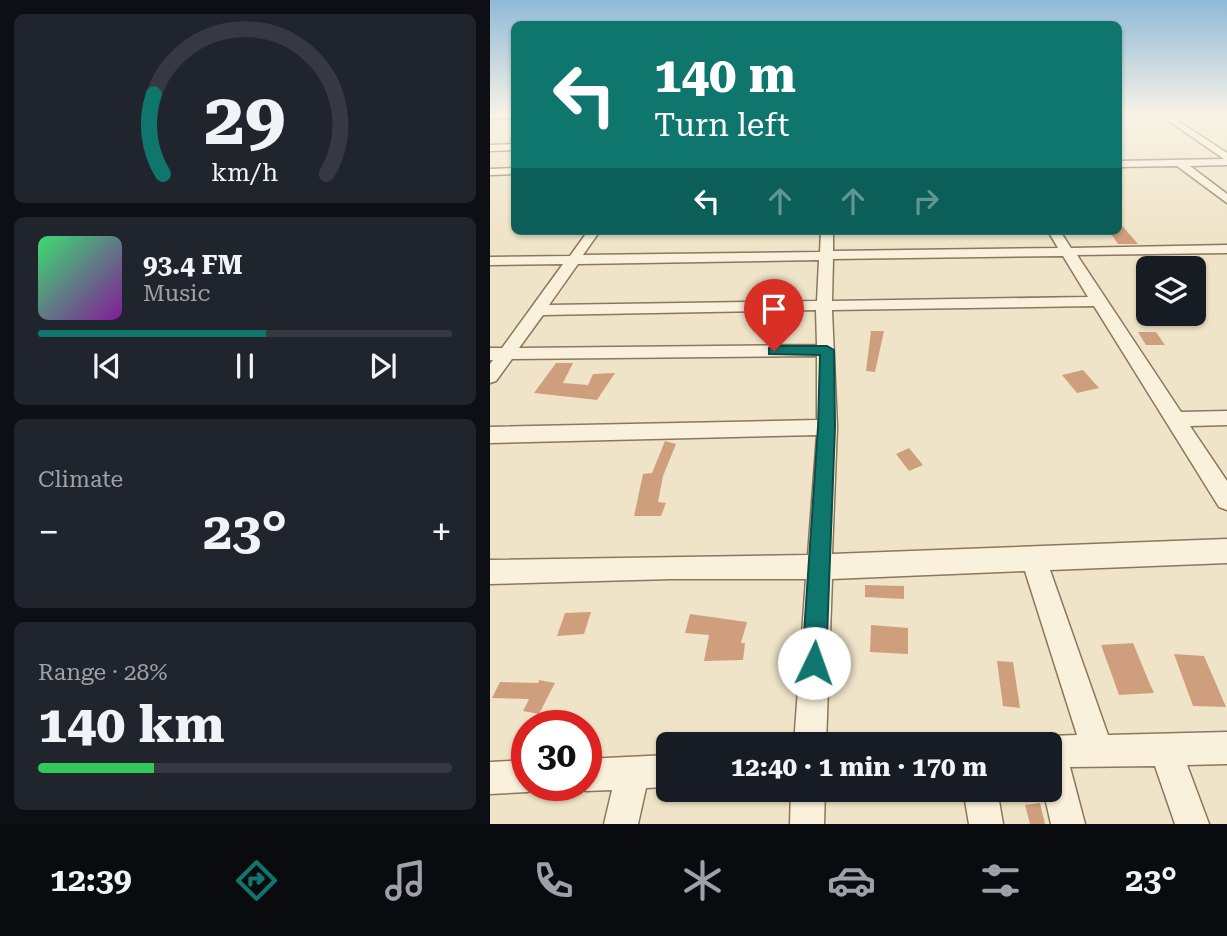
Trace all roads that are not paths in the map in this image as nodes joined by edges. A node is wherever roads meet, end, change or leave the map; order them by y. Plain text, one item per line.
1 (1227, 162) edge
2 (1180, 163) junction
3 (1122, 164) edge
4 (511, 171) edge
5 (490, 172) edge
6 (1227, 200) edge
7 (591, 235) edge
8 (827, 235) edge
9 (1056, 235) edge
10 (1227, 249) edge
11 (1067, 252) junction
12 (826, 256) junction
13 (574, 260) junction
14 (492, 263) edge
15 (1098, 301) junction
16 (824, 305) junction
17 (538, 310) junction
18 (827, 350) junction
19 (498, 354) edge
20 (490, 377) edge
21 (1227, 418) edge
22 (1174, 419) junction
23 (827, 427) junction
24 (490, 435) edge
25 (1227, 500) edge
26 (1227, 551) edge
27 (1034, 559) junction
28 (820, 567) junction
29 (490, 572) edge
30 (811, 732) edge
31 (1227, 748) edge
32 (1166, 750) junction
33 (1098, 751) junction
34 (1062, 752) edge
35 (656, 772) edge
36 (633, 773) junction
37 (602, 774) edge
38 (511, 777) edge
39 (490, 778) edge
40 (1062, 800) edge
41 (808, 802) edge
42 (982, 802) edge
43 (621, 824) edge
44 (807, 824) edge
45 (986, 824) edge
46 (1068, 824) edge
47 (1192, 824) edge

1 - 2 street
2 - 3 street
2 - 6 street
4 - 5 street
7 - 13 street
8 - 12 street
9 - 11 street
10 - 11 street
11 - 12 street
11 - 15 street
12 - 13 street
12 - 16 street
13 - 14 street
13 - 17 street
15 - 16 street
15 - 22 street
16 - 17 street
16 - 18 street
17 - 19 street
18 - 19 street
18 - 23 street
19 - 20 street
21 - 22 street
22 - 25 street
23 - 24 street
23 - 28 street
26 - 27 street
27 - 28 street
27 - 33 street
28 - 29 street
28 - 30 street
31 - 32 street
32 - 33 street
32 - 47 street
33 - 34 street
35 - 36 street
36 - 37 street
36 - 43 street
38 - 39 street
40 - 46 street
41 - 44 street
42 - 45 street

